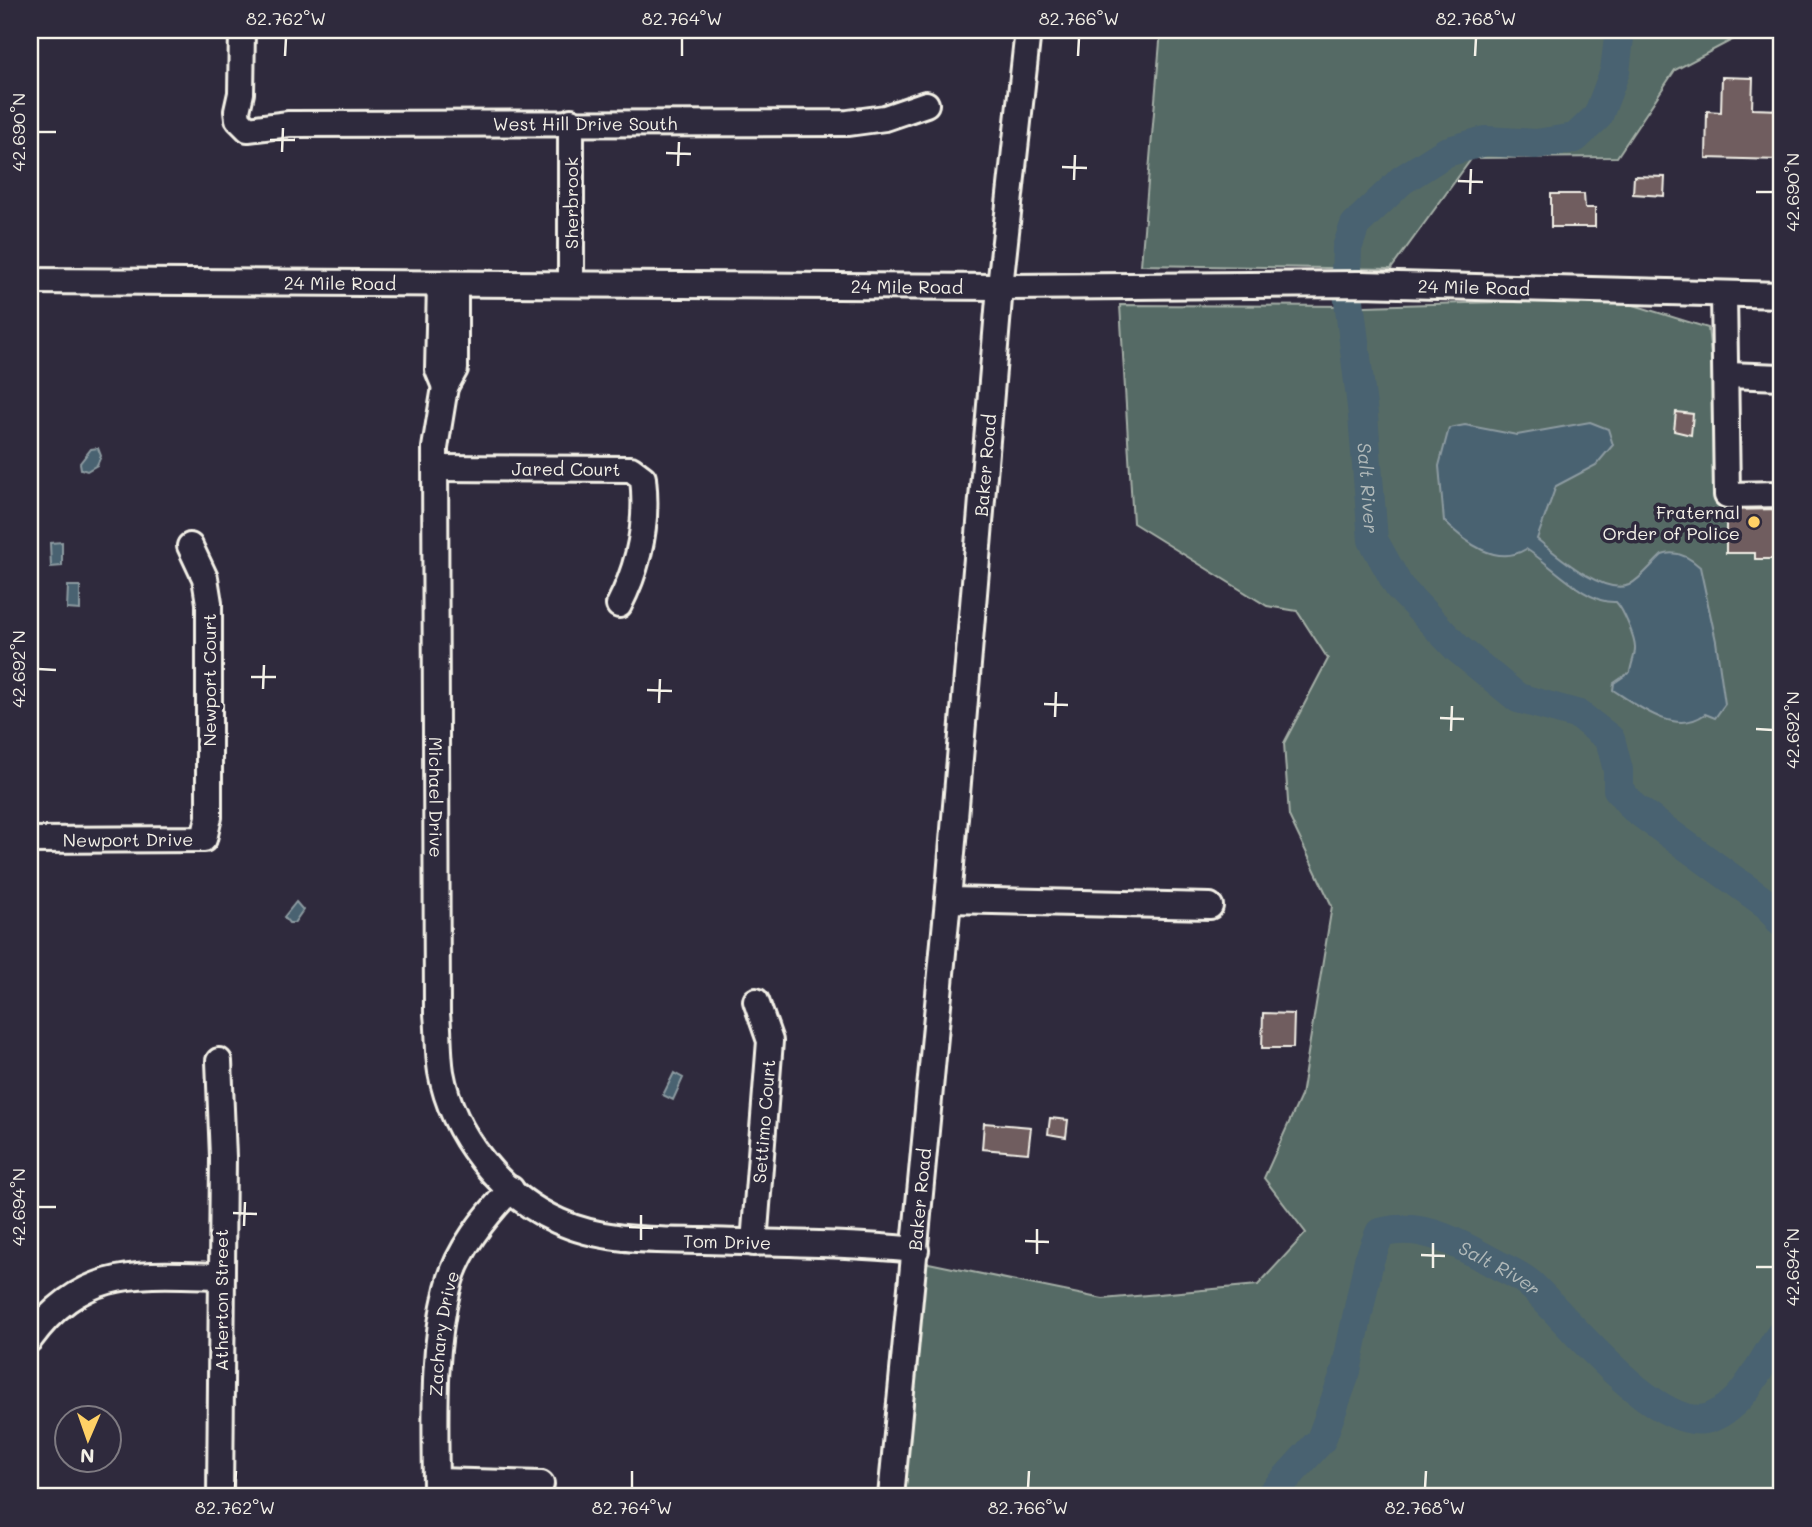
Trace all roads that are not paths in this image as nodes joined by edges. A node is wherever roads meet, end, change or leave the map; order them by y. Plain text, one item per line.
1 (242, 30) edge
2 (1028, 30) edge
3 (926, 104) dead end
4 (571, 121) junction
5 (30, 281) edge
6 (447, 284) junction
7 (571, 284) junction
8 (1000, 287) junction
9 (1724, 294) junction
10 (1782, 295) edge
11 (1727, 375) junction
12 (1782, 377) edge
13 (436, 468) junction
14 (1782, 494) edge
15 (190, 546) dead end
16 (619, 606) dead end
17 (209, 817) joint
18 (30, 840) edge
19 (948, 900) junction
20 (1210, 906) dead end
21 (756, 1000) dead end
22 (219, 1061) dead end
23 (511, 1189) junction
24 (754, 1243) junction
25 (916, 1250) junction
26 (220, 1276) junction
27 (30, 1339) edge
28 (541, 1483) dead end
29 (436, 1489) edge
30 (220, 1497) edge
31 (891, 1497) edge

1 - 4 street, West Hill Drive South
2 - 8 street, Baker Road
3 - 4 street, West Hill Drive South
4 - 7 street, Sherbrook
5 - 6 street, 24 Mile Road
6 - 7 street, 24 Mile Road
6 - 13 street, Michael Drive
7 - 8 street, 24 Mile Road
8 - 9 street, 24 Mile Road
8 - 19 street, Baker Road
9 - 10 street, 24 Mile Road
9 - 11 street
11 - 12 street
11 - 14 street
13 - 16 street, Jared Court
13 - 23 street, Michael Drive
15 - 17 street, Newport Court
17 - 18 street, Newport Drive
19 - 20 street
19 - 25 street, Baker Road
21 - 24 street, Settimo Court
22 - 26 street, Atherton Street
23 - 24 street, Tom Drive
23 - 29 street, Zachary Drive
24 - 25 street, Tom Drive
25 - 31 street, Baker Road
26 - 27 street
26 - 30 street, Atherton Street
28 - 29 street

